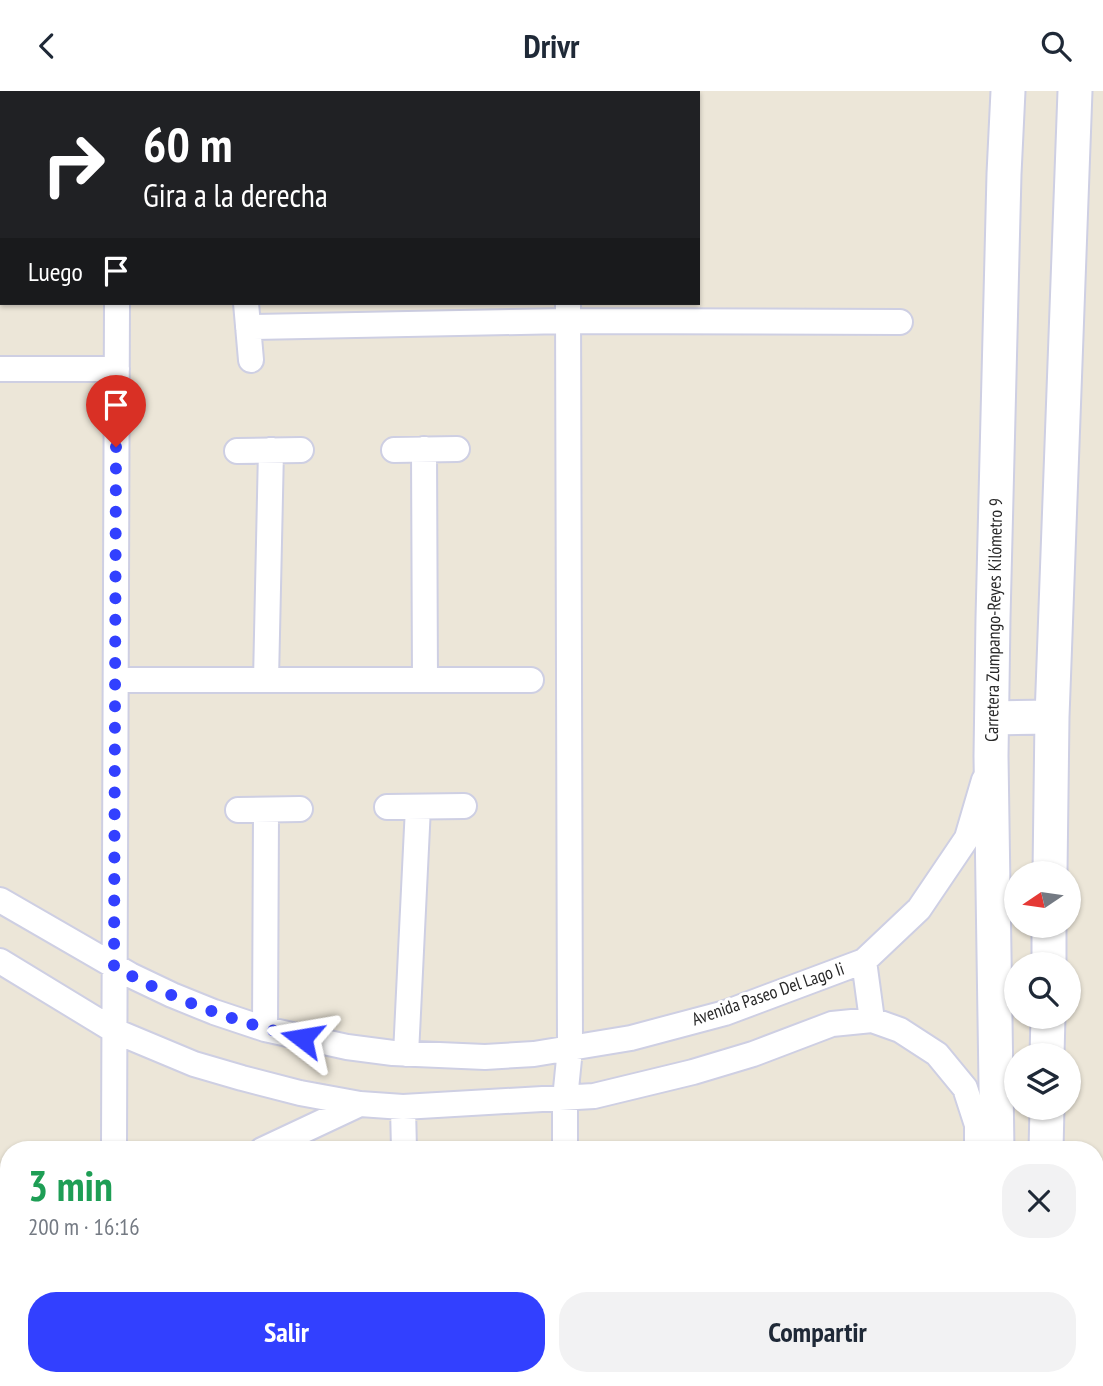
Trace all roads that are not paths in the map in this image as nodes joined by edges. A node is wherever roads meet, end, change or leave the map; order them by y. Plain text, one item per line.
1 (1008, 91) edge
2 (1075, 91) edge
3 (117, 305) edge
4 (568, 312) edge
5 (247, 315) edge
6 (900, 322) dead end
7 (251, 361) dead end
8 (0, 369) edge
9 (117, 369) junction
10 (424, 449) junction
11 (457, 449) dead end
12 (271, 450) junction
13 (301, 450) dead end
14 (394, 450) dead end
15 (237, 451) dead end
16 (116, 680) junction
17 (266, 680) junction
18 (425, 680) junction
19 (531, 680) dead end
20 (992, 717) junction
21 (1052, 717) junction
22 (991, 756) junction
23 (464, 806) dead end
24 (387, 807) dead end
25 (418, 807) junction
26 (300, 809) dead end
27 (238, 810) dead end
28 (266, 811) junction
29 (1050, 861) edge
30 (0, 900) edge
31 (0, 961) edge
32 (864, 961) junction
33 (114, 966) junction
34 (872, 1020) junction
35 (265, 1029) junction
36 (115, 1031) junction
37 (570, 1049) junction
38 (406, 1054) junction
39 (565, 1099) junction
40 (360, 1104) junction
41 (404, 1107) junction
42 (1047, 1120) edge
43 (114, 1141) edge
44 (281, 1141) edge
45 (404, 1141) edge
46 (565, 1141) edge
47 (977, 1141) edge
48 (997, 1141) edge
49 (1046, 1141) edge

1 - 20 main road, Carretera Zumpango-Reyes Kilómetro 9
2 - 21 main road
3 - 9 street
4 - 5 street
4 - 6 street
4 - 37 street
5 - 7 street
8 - 9 street
9 - 16 street
10 - 11 street
10 - 14 street
10 - 18 street
12 - 13 street
12 - 15 street
12 - 17 street
16 - 17 street
16 - 33 street
17 - 18 street
18 - 19 street
20 - 21 main road
20 - 22 main road, Carretera Zumpango-Reyes Kilómetro 9
21 - 29 main road
22 - 32 street, Avenida Paseo Del Lago Ii
22 - 48 main road, Carretera Zumpango-Reyes Kilómetro 9
23 - 25 street
24 - 25 street
25 - 38 street
26 - 28 street
27 - 28 street
28 - 35 street
30 - 33 street, Avenida Paseo Del Lago Ii
31 - 36 street
32 - 34 street
32 - 37 street, Avenida Paseo Del Lago Ii
33 - 35 street, Avenida Paseo Del Lago Ii
33 - 36 street
34 - 39 street
34 - 47 street
35 - 38 street, Avenida Paseo Del Lago Ii
36 - 40 street
36 - 43 street
37 - 38 street, Avenida Paseo Del Lago Ii
37 - 39 street
39 - 41 street
39 - 46 street
40 - 41 street
40 - 44 street
41 - 45 street
42 - 49 main road

